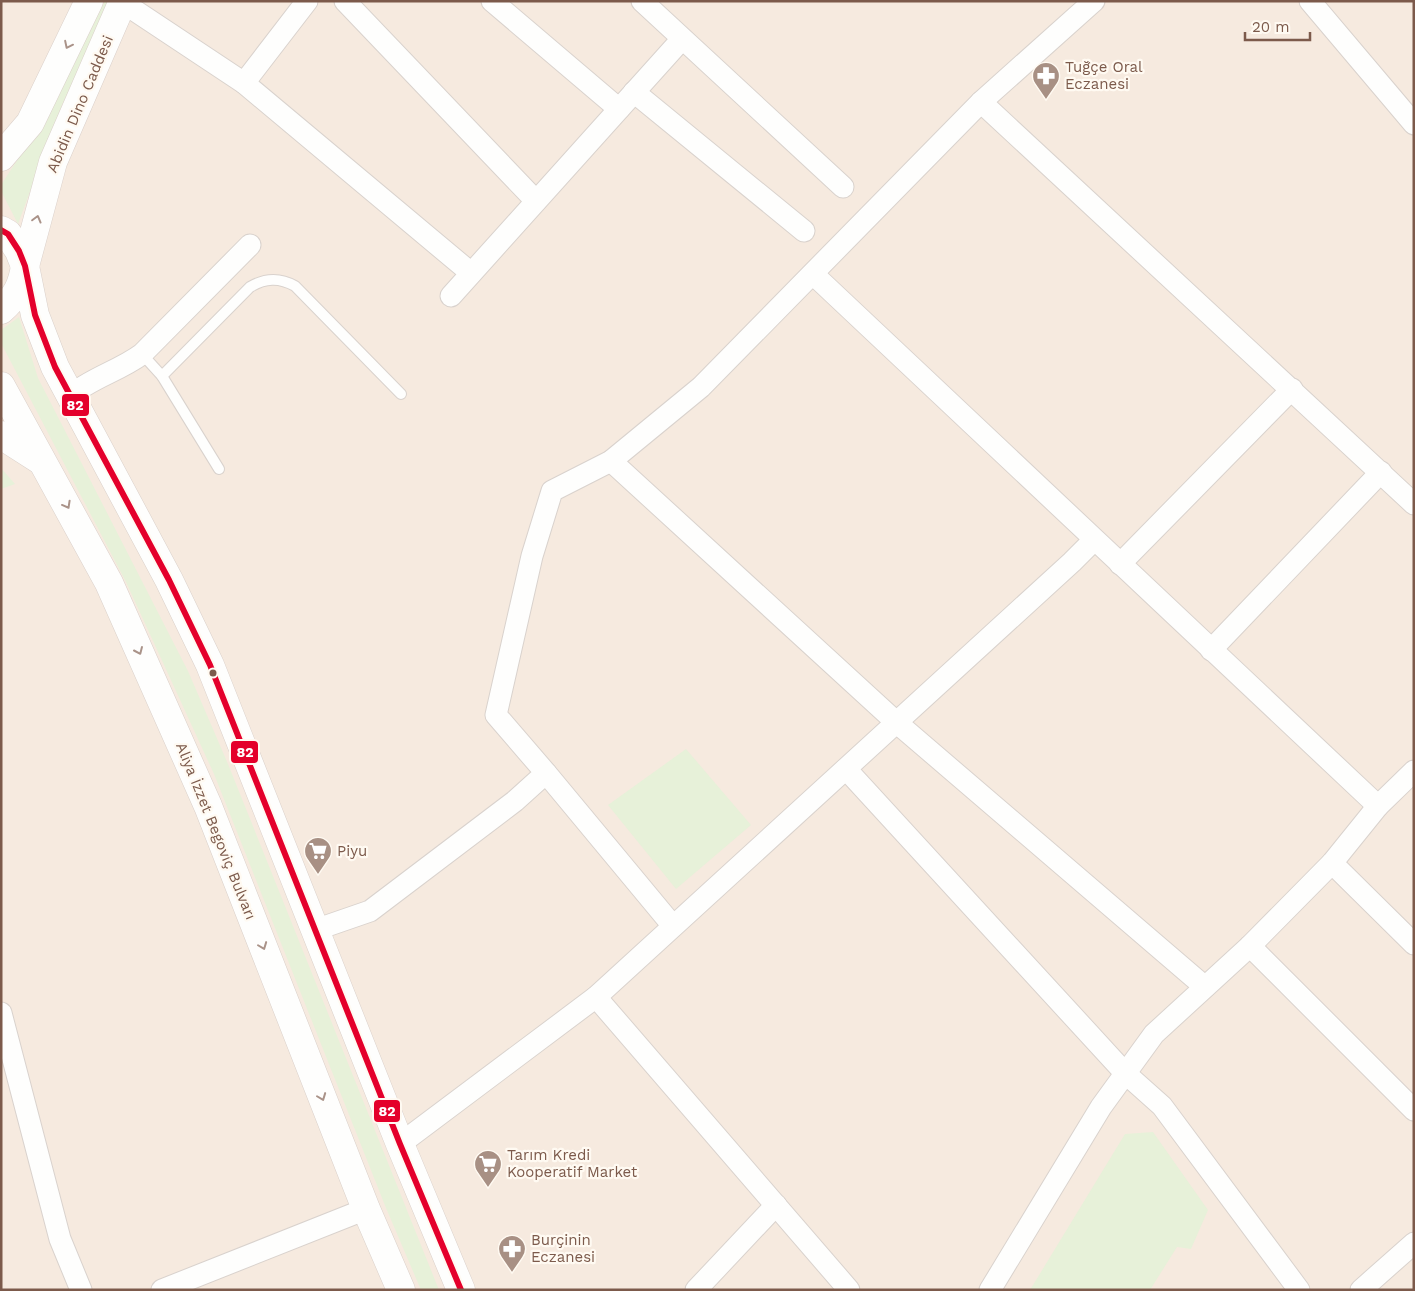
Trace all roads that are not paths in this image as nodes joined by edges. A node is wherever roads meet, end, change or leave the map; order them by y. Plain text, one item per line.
1 (89, 1) edge
2 (307, 1) edge
3 (345, 1) edge
4 (492, 1) edge
5 (642, 1) edge
6 (1094, 1) edge
7 (1310, 1) edge
8 (123, 2) edge
9 (682, 39) junction
10 (244, 83) junction
11 (634, 92) junction
12 (981, 102) junction
13 (619, 109) junction
14 (1414, 124) edge
15 (1, 157) edge
16 (843, 187) dead end
17 (536, 201) junction
18 (1, 230) edge
19 (804, 231) dead end
20 (250, 244) dead end
21 (25, 266) junction
22 (471, 273) junction
23 (813, 274) junction
24 (451, 296) dead end
25 (1, 310) edge
26 (142, 354) junction
27 (162, 376) junction
28 (1, 386) edge
29 (1292, 389) junction
30 (401, 394) dead end
31 (70, 396) junction
32 (1, 435) edge
33 (611, 461) junction
34 (44, 462) junction
35 (220, 469) dead end
36 (1381, 472) junction
37 (1414, 504) edge
38 (1094, 540) junction
39 (1120, 564) junction
40 (1211, 650) junction
41 (896, 722) junction
42 (846, 769) junction
43 (1414, 772) edge
44 (546, 773) junction
45 (1378, 806) junction
46 (1332, 863) junction
47 (673, 926) junction
48 (315, 930) junction
49 (1414, 944) edge
50 (1250, 946) junction
51 (1204, 988) junction
52 (596, 998) junction
53 (1, 1013) edge
54 (1125, 1073) junction
55 (1414, 1110) edge
56 (400, 1144) junction
57 (776, 1205) junction
58 (366, 1209) junction
59 (1414, 1243) edge
60 (81, 1290) edge
61 (162, 1290) edge
62 (401, 1290) edge
63 (461, 1290) edge
64 (696, 1290) edge
65 (849, 1290) edge
66 (990, 1290) edge
67 (1299, 1290) edge
68 (1361, 1290) edge

1 -> 15 main road
2 - 10 street
3 - 17 street
4 - 13 street
5 - 9 street
6 - 12 street
7 - 14 street
8 - 10 street
21 -> 8 main road, Abidin Dino Caddesi
9 - 11 street
9 - 16 street
10 - 22 street
11 - 13 street
11 - 19 street
12 - 23 street
12 - 29 street
13 - 17 street
17 - 22 street
18 - 21 main road
20 - 26 street
21 - 25 main road, Abidin Dino Caddesi
21 - 31 main road
22 - 24 street
23 - 33 street
23 - 38 street
26 - 27 lane
26 - 31 street
27 - 30 lane
27 - 35 lane
28 - 34 main road, Aliya İzzet Begoviç Bulvarı
29 - 36 street
29 - 39 street
31 - 48 main road
32 - 34 main road
33 - 41 street
33 - 44 street
34 -> 58 main road, Aliya İzzet Begoviç Bulvarı
36 - 37 street
36 - 40 street
38 - 39 street
38 - 41 street
39 - 40 street
40 - 45 street
41 - 42 street
41 - 51 street
42 - 47 street
42 - 54 street
43 - 45 street
44 - 47 street
44 - 48 street
45 - 46 street
46 - 49 street
46 - 50 street
47 - 52 street
48 - 56 main road
50 - 51 street
50 - 55 street
51 - 54 street
52 - 56 street
52 - 57 street
53 - 60 street
54 - 66 street
54 - 67 street
56 - 63 main road
57 - 64 street
57 - 65 street
58 - 61 street
58 - 62 main road, Aliya İzzet Begoviç Bulvarı
59 - 68 street

